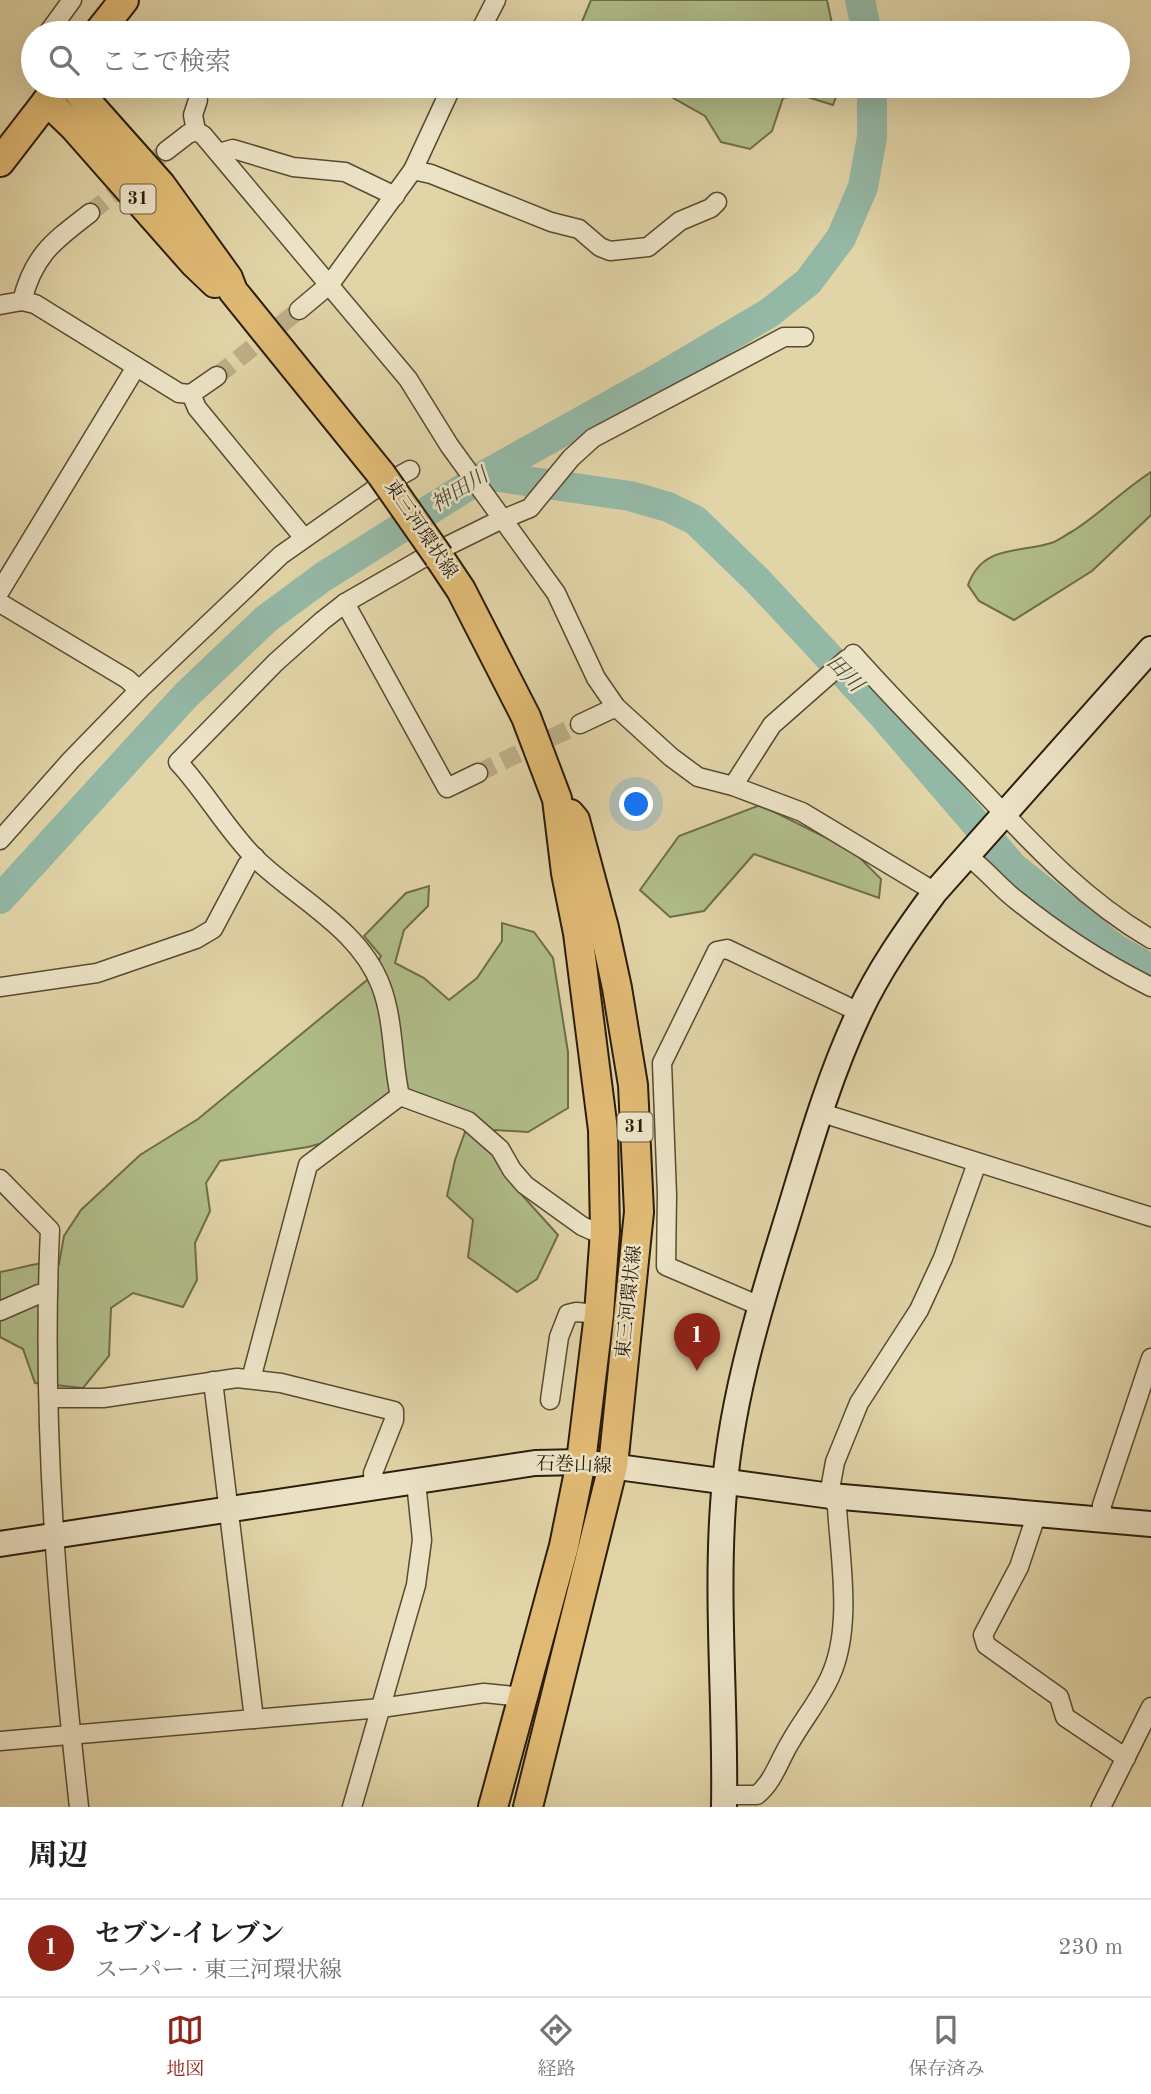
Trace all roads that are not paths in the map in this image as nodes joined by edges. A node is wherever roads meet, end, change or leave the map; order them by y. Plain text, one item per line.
1 (72, 0) edge
2 (124, 0) edge
3 (496, 0) edge
4 (57, 21) edge
5 (107, 21) edge
6 (485, 21) edge
7 (48, 98) edge
8 (55, 98) edge
9 (84, 98) edge
10 (446, 98) edge
11 (198, 100) dead end
12 (195, 131) junction
13 (166, 151) tunnel mouth
14 (219, 153) junction
15 (0, 162) edge
16 (413, 170) junction
17 (395, 196) junction
18 (717, 202) dead end
19 (90, 213) tunnel mouth
20 (330, 284) junction
21 (233, 291) junction
22 (22, 301) junction
23 (0, 305) edge
24 (299, 310) tunnel mouth
25 (804, 337) dead end
26 (136, 367) junction
27 (217, 376) tunnel mouth
28 (191, 394) junction
29 (410, 470) dead end
30 (503, 519) junction
31 (304, 538) junction
32 (0, 591) edge
33 (0, 603) edge
34 (345, 603) junction
35 (1151, 649) edge
36 (139, 690) junction
37 (616, 707) junction
38 (580, 724) tunnel mouth
39 (478, 773) tunnel mouth
40 (733, 786) junction
41 (557, 799) junction
42 (1000, 819) junction
43 (0, 840) edge
44 (970, 853) junction
45 (255, 857) junction
46 (935, 892) junction
47 (1151, 939) edge
48 (0, 987) edge
49 (1151, 987) edge
50 (859, 1012) junction
51 (400, 1096) junction
52 (819, 1112) junction
53 (977, 1163) junction
54 (0, 1180) edge
55 (1151, 1217) edge
56 (605, 1231) junction
57 (47, 1295) junction
58 (760, 1306) junction
59 (0, 1311) edge
60 (599, 1314) junction
61 (1151, 1358) edge
62 (251, 1378) junction
63 (213, 1381) junction
64 (50, 1398) junction
65 (550, 1400) dead end
66 (581, 1462) junction
67 (613, 1466) junction
68 (416, 1482) junction
69 (725, 1483) junction
70 (374, 1486) junction
71 (831, 1496) junction
72 (230, 1509) junction
73 (1037, 1513) junction
74 (1102, 1519) junction
75 (1151, 1524) edge
76 (53, 1536) junction
77 (0, 1544) edge
78 (523, 1697) junction
79 (1151, 1707) edge
80 (381, 1708) junction
81 (254, 1719) junction
82 (71, 1735) junction
83 (0, 1741) edge
84 (1126, 1758) junction
85 (724, 1801) edge
86 (79, 1807) edge
87 (352, 1807) edge
88 (493, 1807) edge
89 (528, 1807) edge
90 (1101, 1807) edge

1 - 4 street
2 - 5 main road
3 - 6 street
7 - 15 main road, 東三河環状線 / 31
8 - 21 main road, 東三河環状線 / 31
9 - 21 main road, 東三河環状線 / 31
10 - 16 street
11 - 12 street
12 - 13 street
12 - 14 street
14 - 17 street
14 - 20 street
16 - 17 street
16 - 18 street
17 - 20 street
19 - 22 street
20 - 24 street
20 - 30 street
21 - 41 main road, 東三河環状線 / 31, bridge
22 - 23 street
22 - 26 street
25 - 30 street
26 - 28 street
26 - 32 street
27 - 28 street
28 - 31 street
29 - 31 street
30 - 34 street
30 - 37 street
31 - 36 street
33 - 36 street
34 - 39 street
34 - 45 street
35 - 42 street
36 - 43 street
37 - 38 street
37 - 40 street
40 - 42 street
40 - 46 street
41 - 56 main road, 東三河環状線 / 31
41 - 67 main road, 東三河環状線 / 31
42 - 44 street
42 - 47 street
44 - 46 street
44 - 49 street
45 - 48 street
45 - 51 street
46 - 50 street
50 - 52 street
50 - 58 street
51 - 56 street
51 - 62 street
52 - 53 street
52 - 58 street
53 - 55 street
53 - 71 street
54 - 57 street
56 - 60 main road, 東三河環状線 / 31
57 - 59 street
57 - 64 street
58 - 69 street
60 - 65 street
60 - 66 main road, 東三河環状線 / 31
61 - 74 street
62 - 63 street
62 - 70 street
63 - 64 street
63 - 72 street
64 - 76 street
66 - 67 street, 石巻山線
66 - 68 street, 石巻山線
66 - 78 main road, 東三河環状線 / 31
67 - 69 street, 石巻山線
67 - 89 main road, 東三河環状線 / 31
68 - 70 street, 石巻山線
68 - 80 street
69 - 71 street, 石巻山線
69 - 85 street
70 - 72 street, 石巻山線
71 - 73 street, 石巻山線
71 - 85 street
72 - 76 street, 石巻山線
72 - 81 street
73 - 74 street, 石巻山線
73 - 84 street
74 - 75 street, 石巻山線
76 - 77 street, 石巻山線
76 - 82 street
78 - 80 street
78 - 88 main road, 東三河環状線 / 31
79 - 84 street
80 - 81 street
80 - 87 street
81 - 82 street
82 - 83 street
82 - 86 street
84 - 90 street

